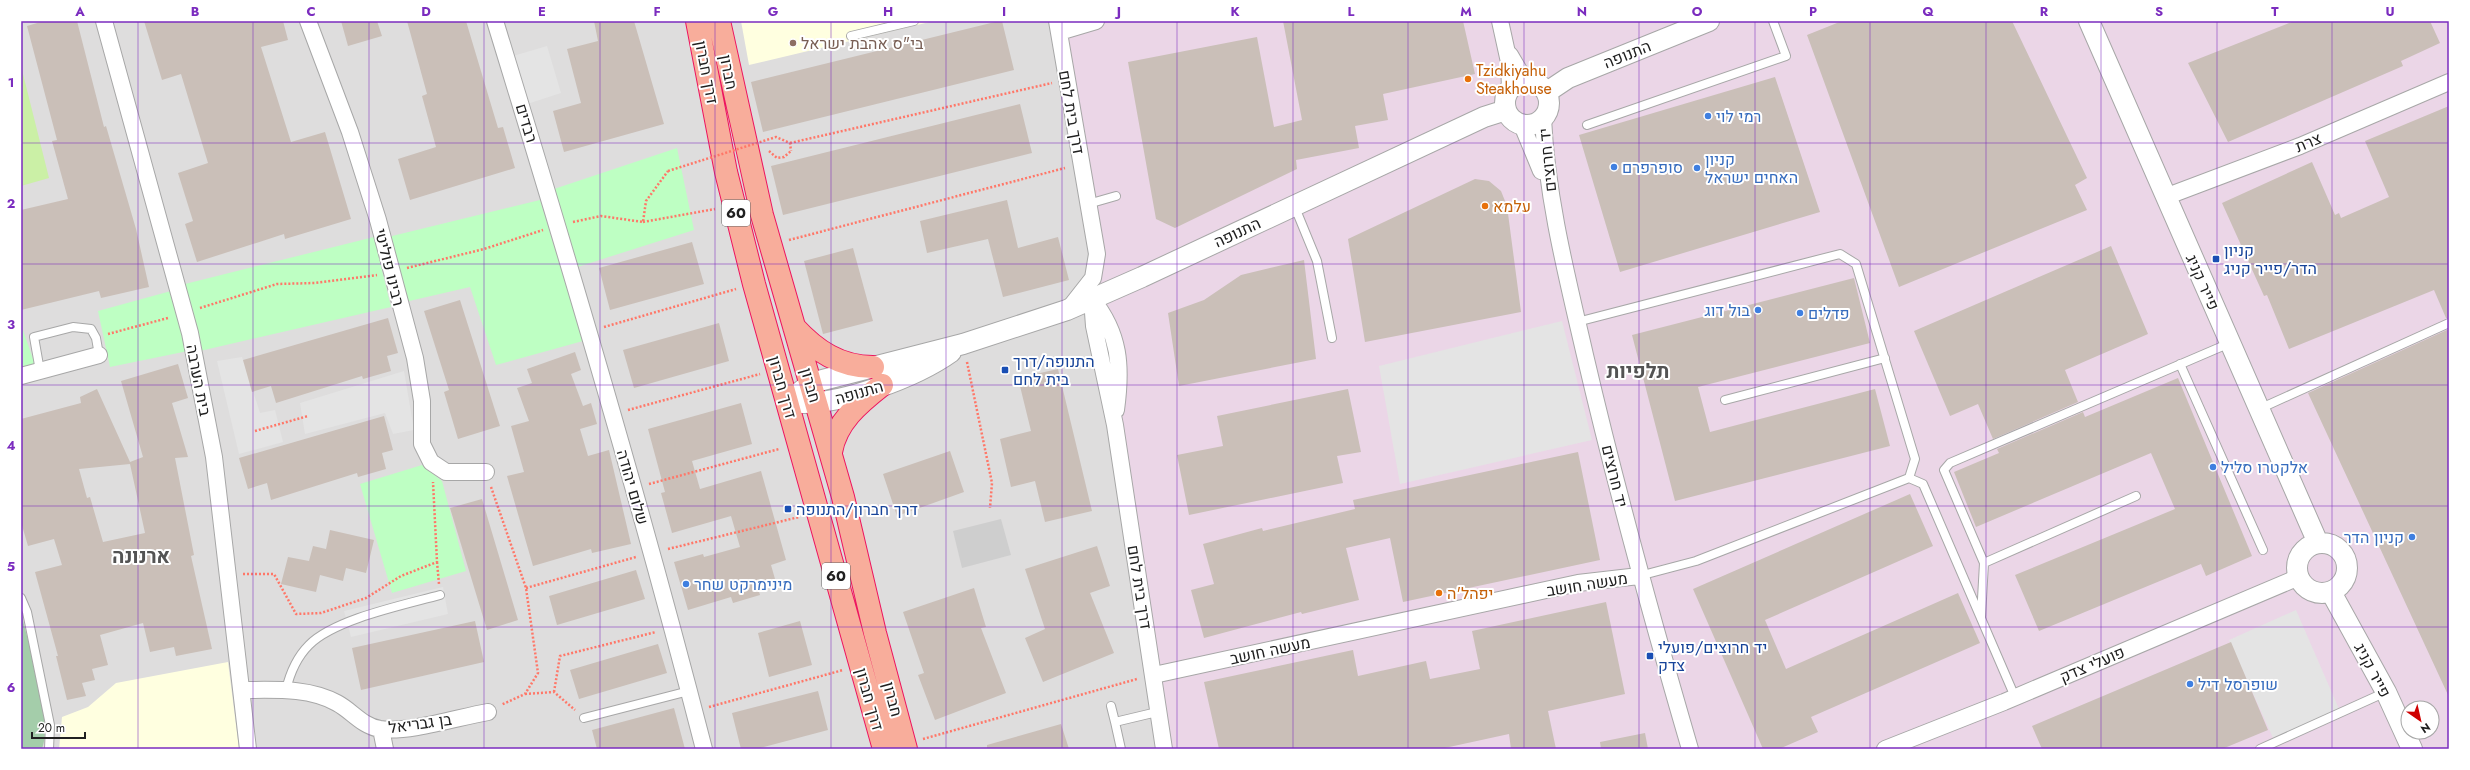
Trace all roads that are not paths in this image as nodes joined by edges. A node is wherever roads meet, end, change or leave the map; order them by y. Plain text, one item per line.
1 (104, 21) edge
2 (308, 21) edge
3 (495, 21) edge
4 (697, 21) edge
5 (719, 21) edge
6 (914, 21) edge
7 (1096, 21) edge
8 (1500, 21) edge
9 (1709, 21) edge
10 (1773, 21) edge
11 (2089, 21) edge
12 (1058, 27) edge
13 (851, 36) dead end
14 (1506, 44) junction
15 (1529, 80) junction
16 (2449, 82) edge
17 (1510, 89) junction
18 (1547, 92) junction
19 (1506, 110) junction
20 (1543, 119) junction
21 (1522, 124) junction
22 (1587, 125) dead end
23 (1116, 196) dead end
24 (2165, 196) junction
25 (1551, 201) junction
26 (1088, 204) junction
27 (1294, 205) junction
28 (558, 225) joint
29 (1092, 299) junction
30 (1067, 310) junction
31 (1578, 322) junction
32 (2449, 323) edge
33 (794, 326) junction
34 (1332, 338) dead end
35 (2230, 343) junction
36 (99, 355) joint
37 (1885, 358) junction
38 (2180, 364) junction
39 (40, 371) junction
40 (21, 376) edge
41 (877, 376) junction
42 (814, 394) junction
43 (1725, 400) dead end
44 (787, 402) junction
45 (2259, 409) junction
46 (831, 452) junction
47 (486, 472) dead end
48 (1909, 478) junction
49 (2136, 496) dead end
50 (2318, 543) junction
51 (2263, 550) dead end
52 (1984, 563) junction
53 (1639, 576) junction
54 (2299, 577) junction
55 (2331, 592) junction
56 (440, 595) road end
57 (21, 598) edge
58 (1981, 619) junction
59 (1154, 675) junction
60 (241, 690) junction
61 (286, 690) junction
62 (689, 691) junction
63 (2386, 692) junction
64 (2015, 697) junction
65 (1111, 706) dead end
66 (488, 712) road end
67 (1157, 712) junction
68 (584, 718) road end
69 (1115, 722) junction
70 (381, 729) junction
71 (898, 747) edge
72 (49, 749) edge
73 (248, 749) edge
74 (385, 749) edge
75 (704, 749) edge
76 (1121, 749) edge
77 (1164, 749) edge
78 (1690, 749) edge
79 (1885, 749) edge
80 (2260, 749) edge
81 (2412, 749) edge

1 - 60 street, בית הערבה
2 - 47 street, רבינו פוליטי
3 - 28 street, רבדים
4 - 44 highway, דרך חברון / 60
5 - 33 highway, חברון / 60
6 - 13 lane
7 - 12 street
8 - 14 street
9 - 18 street, התנופה
10 - 22 lane
11 - 24 street, פייר קניג
12 - 26 street, דרך בית לחם
14 - 15 street
14 - 17 street
15 - 17 street
15 - 18 street
16 - 24 street, צרת
17 - 19 street
18 - 20 street
19 - 21 street
19 - 27 street, התנופה
20 - 21 street
20 - 25 street, יד חרוצים
21 - 25 street, יד חרוצים
23 - 26 lane
24 - 35 street, פייר קניג
25 - 31 street, יד חרוצים
26 - 30 street, דרך בית לחם
27 - 29 street, התנופה
27 - 34 lane
28 - 62 street, שלום יהודה
29 - 30 street, התנופה
29 - 59 street, דרך בית לחם
30 - 41 street, התנופה
31 - 37 lane
31 - 53 street, יד חרוצים
32 - 45 lane
33 - 41 highway
33 - 42 highway, חברון / 60
35 - 38 lane
35 - 45 street, פייר קניג
36 - 39 street
36 - 39 lane
37 - 43 lane
37 - 48 lane
38 - 51 lane
38 - 52 lane
39 - 40 street
41 - 42 street, התנופה
41 - 46 highway
42 - 44 street, התנופה
42 - 46 highway, חברון / 60
44 - 71 highway, דרך חברון / 60
45 - 50 street, פייר קניג
46 - 71 highway, חברון / 60
48 - 53 lane
48 - 58 lane
49 - 52 lane
50 - 54 street
50 - 55 street
52 - 58 lane
53 - 59 street, מעשה חושב
53 - 78 street, יד חרוצים
54 - 55 street
54 - 64 street, פועלי צדק
55 - 63 street, פייר קניג
56 - 61 lane
57 - 72 lane
58 - 64 lane
59 - 67 street, דרך בית לחם
60 - 61 street, בן גבריאל
60 - 73 street, בית הערבה
61 - 70 street, בן גבריאל
62 - 68 lane
62 - 75 street, שלום יהודה
63 - 80 lane
63 - 81 street, פייר קניג
64 - 79 street, פועלי צדק
65 - 69 lane
66 - 70 street, בן גבריאל
67 - 69 lane
67 - 77 street, דרך בית לחם
69 - 76 lane
70 - 74 street

